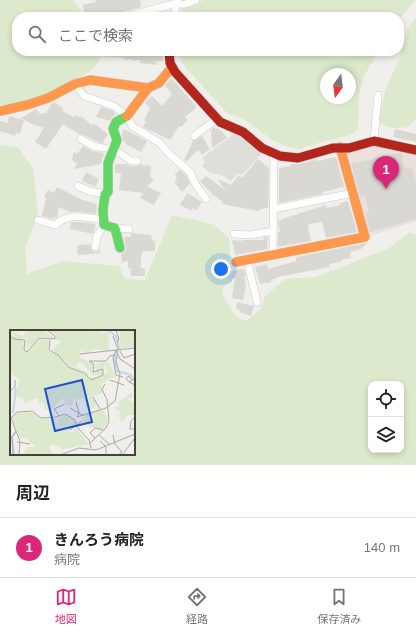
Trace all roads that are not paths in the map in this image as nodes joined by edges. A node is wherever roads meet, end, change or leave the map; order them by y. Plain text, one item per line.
1 (196, 0) edge
2 (177, 2) edge
3 (142, 12) edge
4 (175, 12) edge
5 (170, 56) edge
6 (172, 67) junction
7 (76, 84) junction
8 (148, 88) junction
9 (378, 95) dead end
10 (0, 111) edge
11 (127, 116) junction
12 (217, 119) junction
13 (194, 136) dead end
14 (81, 139) dead end
15 (374, 140) junction
16 (340, 147) junction
17 (113, 148) junction
18 (416, 150) edge
19 (274, 154) junction
20 (137, 161) dead end
21 (78, 186) dead end
22 (353, 193) junction
23 (105, 194) junction
24 (206, 200) dead end
25 (274, 209) junction
26 (38, 220) dead end
27 (104, 222) junction
28 (115, 228) junction
29 (129, 229) dead end
30 (273, 231) junction
31 (234, 234) dead end
32 (95, 247) dead end
33 (120, 248) dead end
34 (273, 255) junction
35 (247, 260) junction
36 (236, 262) dead end
37 (258, 302) dead end

1 - 2 street
2 - 3 street
2 - 4 street
5 - 6 street
6 - 8 street
6 - 12 street
7 - 8 street
7 - 10 street
7 - 11 street
8 - 11 street
9 - 15 street
11 - 17 street
11 - 24 street
12 - 13 street
12 - 19 street
14 - 17 street
15 - 16 street
15 - 18 street
16 - 19 street
16 - 22 street
17 - 20 street
17 - 23 street
19 - 25 street
21 - 23 street
22 - 25 street
22 - 34 street
23 - 27 street
25 - 30 street
26 - 27 street
27 - 28 street
27 - 32 street
28 - 29 street
28 - 33 street
30 - 31 street
30 - 34 street
34 - 35 street
35 - 36 street
35 - 37 street

